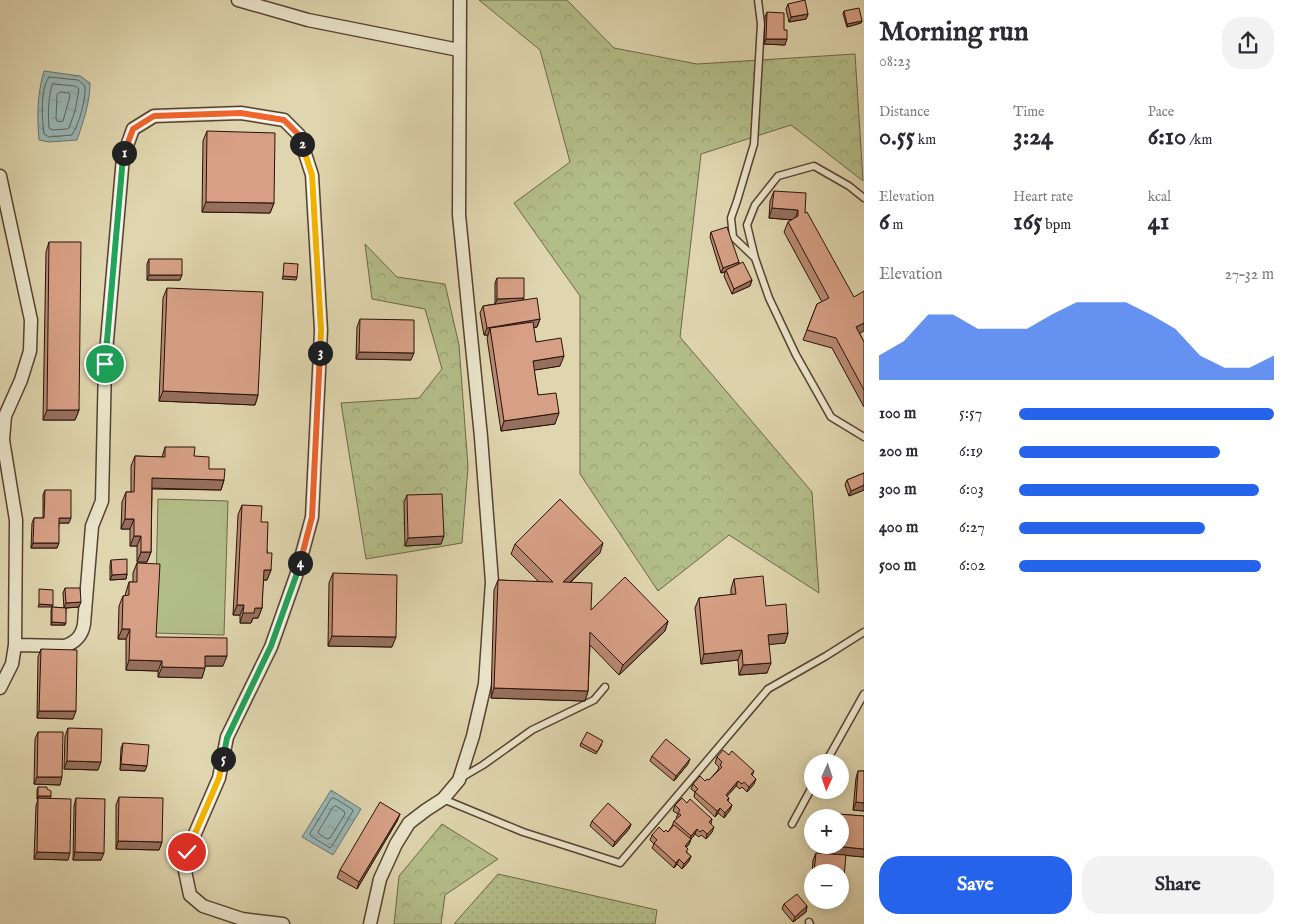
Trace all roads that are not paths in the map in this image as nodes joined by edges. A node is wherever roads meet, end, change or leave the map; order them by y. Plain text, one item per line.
1 (238, 0) edge
2 (460, 0) edge
3 (758, 0) edge
4 (459, 50) junction
5 (0, 176) edge
6 (864, 198) edge
7 (755, 258) junction
8 (864, 437) edge
9 (864, 632) edge
10 (15, 645) junction
11 (0, 688) edge
12 (605, 688) dead end
13 (864, 694) edge
14 (830, 754) edge
15 (459, 780) junction
16 (443, 799) junction
17 (806, 799) edge
18 (792, 824) dead end
19 (283, 924) edge
20 (370, 924) edge

1 - 4 street
2 - 4 street
3 - 7 lane
4 - 15 street
5 - 10 street
6 - 7 lane
7 - 8 lane
9 - 16 lane
10 - 11 street
10 - 19 street
12 - 15 lane
13 - 14 lane
15 - 16 street
16 - 20 street
17 - 18 lane

